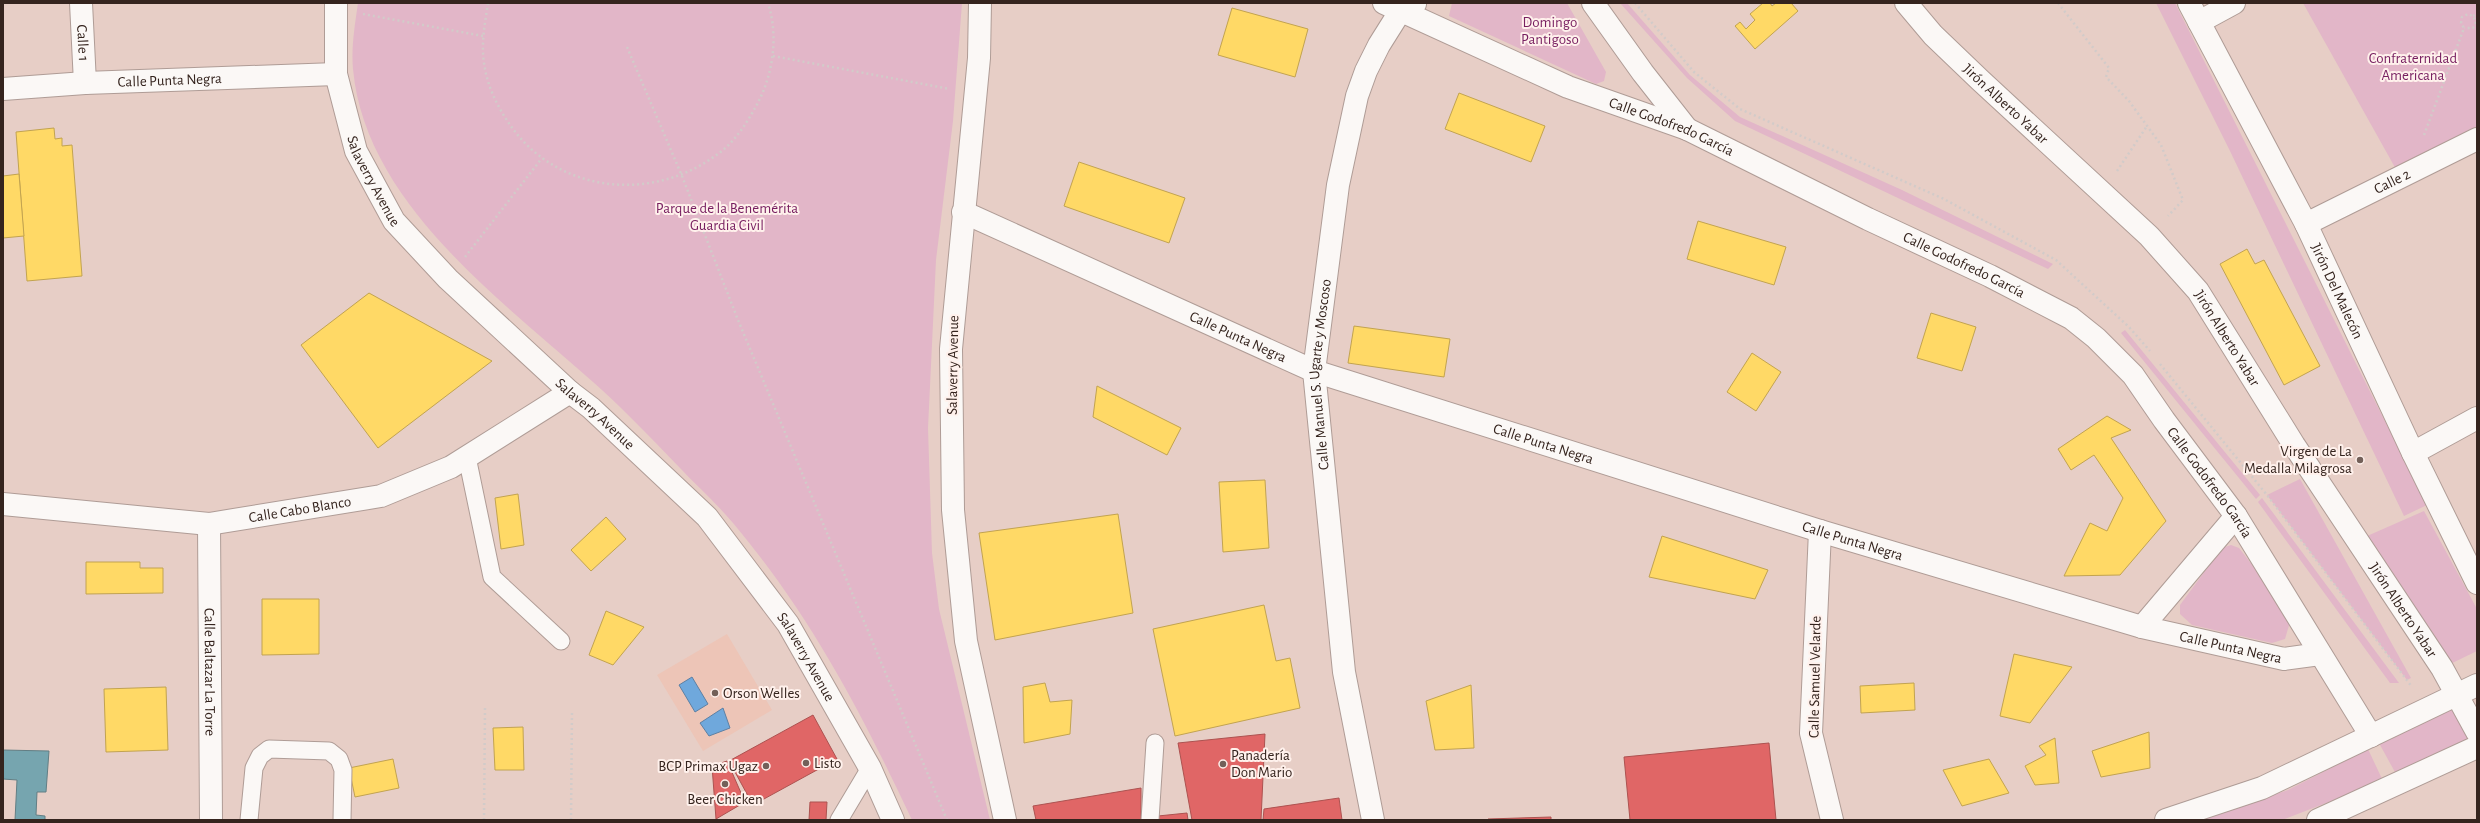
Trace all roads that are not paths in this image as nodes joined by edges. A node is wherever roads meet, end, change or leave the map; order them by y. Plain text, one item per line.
1 (82, 3) edge
2 (980, 3) edge
3 (1593, 3) edge
4 (1906, 3) edge
5 (2234, 3) edge
6 (1401, 5) edge
7 (336, 6) edge
8 (2194, 12) edge
9 (336, 74) junction
10 (85, 83) junction
11 (3, 88) edge
12 (1687, 129) junction
13 (2477, 139) edge
14 (963, 212) junction
15 (2306, 224) junction
16 (1314, 371) junction
17 (570, 392) junction
18 (2477, 418) edge
19 (2413, 453) junction
20 (467, 457) junction
21 (3, 504) edge
22 (2236, 516) junction
23 (209, 524) junction
24 (1820, 531) junction
25 (2477, 583) edge
26 (2142, 627) junction
27 (561, 641) dead end
28 (2320, 654) junction
29 (2477, 685) edge
30 (2457, 694) junction
31 (2477, 732) edge
32 (2371, 736) junction
33 (1155, 743) dead end
34 (2477, 747) edge
35 (870, 768) junction
36 (212, 820) edge
37 (249, 820) edge
38 (342, 820) edge
39 (839, 820) edge
40 (893, 820) edge
41 (1005, 820) edge
42 (1150, 820) edge
43 (1373, 820) edge
44 (1832, 820) edge
45 (2166, 820) edge
46 (2318, 820) edge

1 - 10 street, Calle 1
2 - 14 street, Salaverry Avenue
3 - 12 street
4 - 30 street, Jirón Alberto Yabar
5 - 8 street
6 - 12 street, Calle Godofredo García
6 - 16 street, Calle Manuel S. Ugarte y Moscoso
7 - 9 street, Salaverry Avenue
8 - 15 street, Jirón Del Malecón
9 - 10 street, Calle Punta Negra
9 - 17 street, Salaverry Avenue
10 - 11 street, Calle Punta Negra
12 - 22 street, Calle Godofredo García
13 - 15 street, Calle 2
14 - 16 street, Calle Punta Negra
14 - 41 street, Salaverry Avenue
15 - 19 street, Jirón Del Malecón
16 - 24 street, Calle Punta Negra
16 - 43 street, Calle Manuel S. Ugarte y Moscoso
17 - 20 street, Calle Cabo Blanco
17 - 35 street, Salaverry Avenue
18 - 19 street
19 - 25 street, Jirón Del Malecón
20 - 23 street, Calle Cabo Blanco
20 - 27 lane
21 - 23 street, Calle Cabo Blanco
22 - 26 street
22 - 28 street, Calle Godofredo García
23 - 36 street, Calle Baltazar La Torre
24 - 26 street, Calle Punta Negra
24 - 44 street, Calle Samuel Velarde
26 - 28 street, Calle Punta Negra
28 - 32 street, Calle Godofredo García
29 - 30 street
30 - 31 street, Jirón Alberto Yabar
30 - 32 street
32 - 45 street
33 - 42 lane
34 - 46 street
35 - 39 lane
35 - 40 street, Salaverry Avenue
37 - 38 lane

